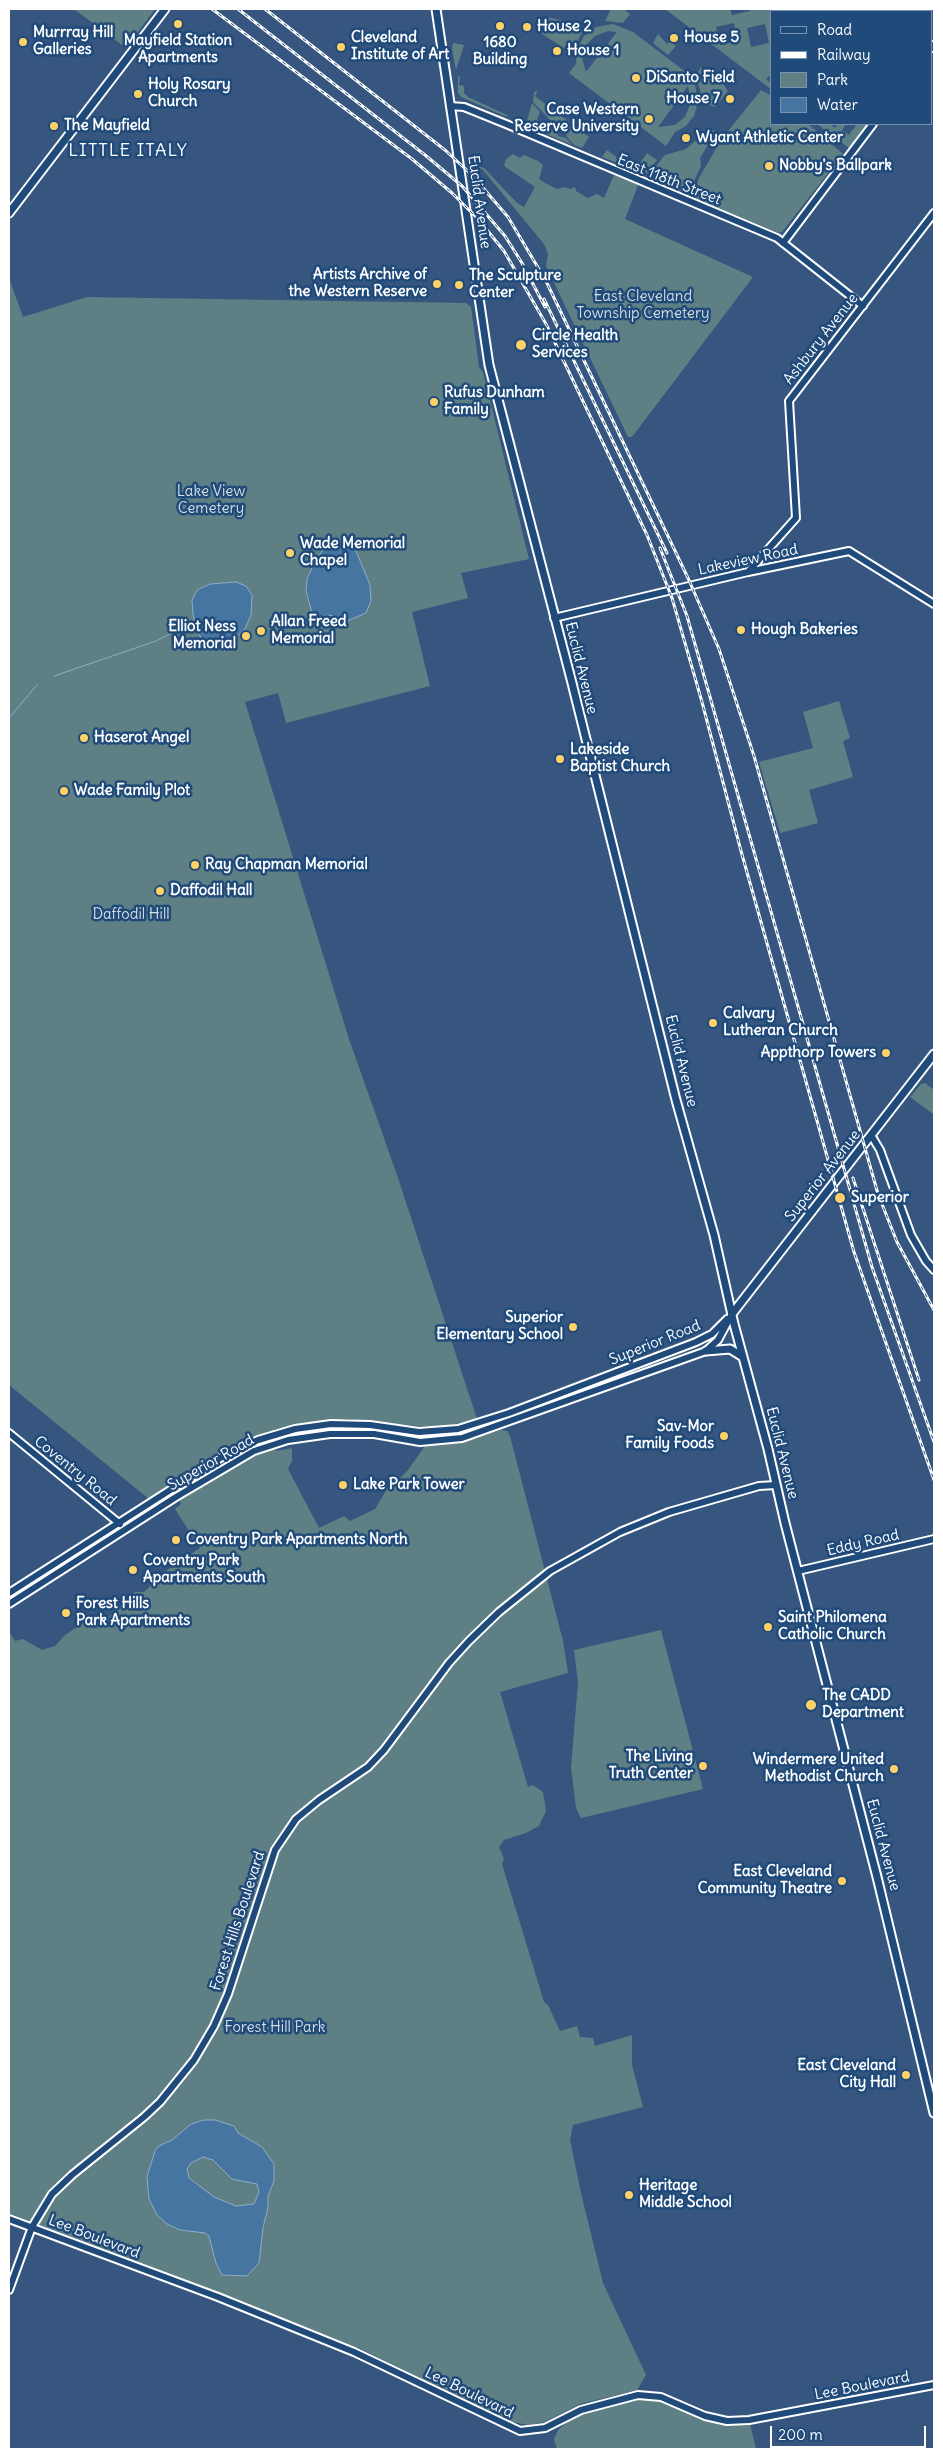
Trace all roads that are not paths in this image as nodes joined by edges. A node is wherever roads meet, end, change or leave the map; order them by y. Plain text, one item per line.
1 (165, 9) edge
2 (436, 9) edge
3 (450, 106) junction
4 (872, 125) edge
5 (9, 213) edge
6 (934, 213) edge
7 (783, 243) junction
8 (863, 306) junction
9 (748, 572) junction
10 (934, 604) edge
11 (554, 618) junction
12 (934, 1054) edge
13 (871, 1135) junction
14 (934, 1270) edge
15 (732, 1314) junction
16 (706, 1351) junction
17 (744, 1357) junction
18 (331, 1424) junction
19 (375, 1426) junction
20 (9, 1433) edge
21 (330, 1434) junction
22 (374, 1434) junction
23 (776, 1485) junction
24 (118, 1522) junction
25 (124, 1530) junction
26 (934, 1539) edge
27 (798, 1572) junction
28 (9, 1593) edge
29 (9, 1604) edge
30 (934, 2113) edge
31 (9, 2219) edge
32 (32, 2227) junction
33 (9, 2290) edge
34 (934, 2385) edge

1 - 5 main road
2 - 3 main road, Euclid Avenue
3 - 7 street, East 118th Street
3 - 11 main road, Euclid Avenue
4 - 7 street
6 - 8 street, Ashbury Avenue
7 - 8 street, East 118th Street
8 - 9 street, Ashbury Avenue
9 - 10 street, Lakeview Road
9 - 11 street, Lakeview Road
11 - 15 main road, Euclid Avenue
12 - 13 main road, Superior Avenue
13 - 14 street
13 - 15 main road, Superior Avenue
15 - 16 street, Superior Road
15 - 17 main road, Euclid Avenue
15 - 19 street, Superior Road
16 - 17 main road
16 - 22 street, Superior Road
17 - 23 main road, Euclid Avenue
18 - 19 street, Superior Road
18 - 21 street
18 - 24 street, Superior Road
19 - 22 street
20 - 24 street, Coventry Road
21 - 22 street, Superior Road
21 - 25 street, Superior Road
23 - 27 main road, Euclid Avenue
23 - 32 street, Forest Hills Boulevard
24 - 25 street, Coventry Road
24 - 28 street, Superior Road
25 - 29 street, Superior Road
26 - 27 street, Eddy Road
27 - 30 main road, Euclid Avenue
31 - 32 street, Lee Boulevard
32 - 33 street, Forest Hills Boulevard
32 - 34 street, Lee Boulevard

